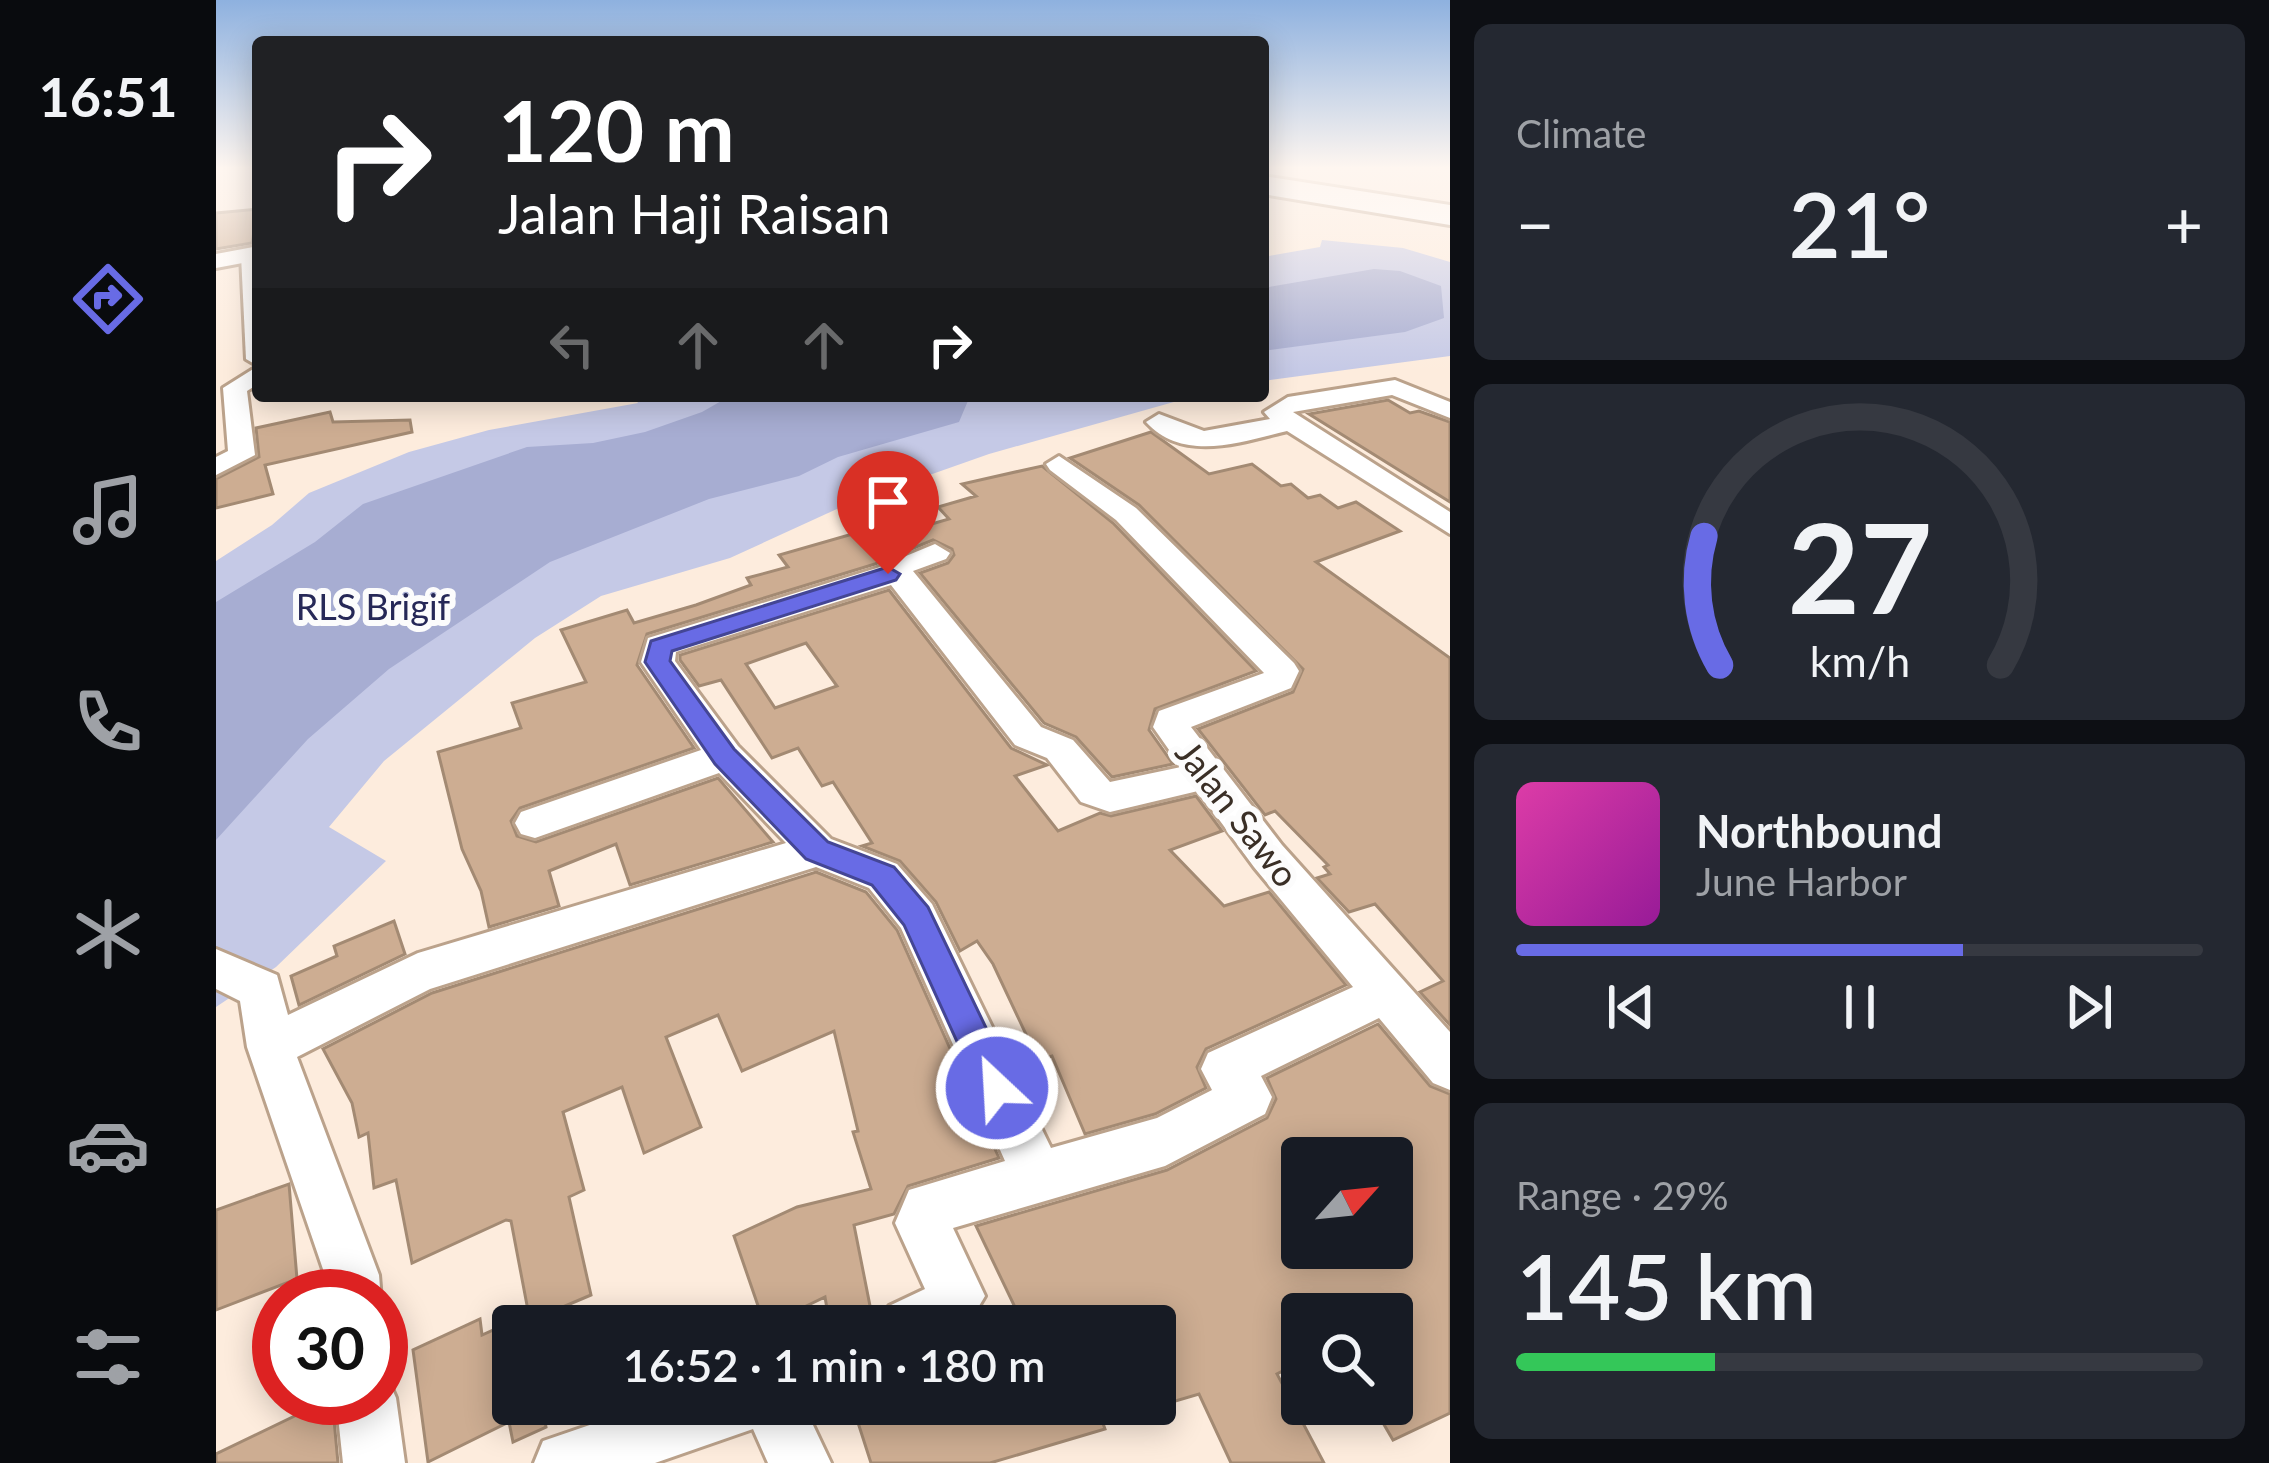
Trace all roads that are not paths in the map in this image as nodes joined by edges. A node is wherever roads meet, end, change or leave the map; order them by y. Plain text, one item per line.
1 (252, 255) edge
2 (216, 261) edge
3 (252, 376) edge
4 (225, 389) edge
5 (1450, 411) edge
6 (1159, 422) dead end
7 (1287, 423) junction
8 (1059, 464) dead end
9 (216, 467) edge
10 (1450, 525) edge
11 (934, 554) dead end
12 (888, 574) junction
13 (724, 756) junction
14 (1207, 775) junction
15 (535, 823) dead end
16 (817, 850) junction
17 (217, 968) edge
18 (1386, 993) junction
19 (270, 1047) junction
20 (1450, 1067) edge
21 (1037, 1174) junction
22 (350, 1269) edge
23 (948, 1305) edge
24 (369, 1425) edge
25 (678, 1425) edge
26 (782, 1425) edge
27 (374, 1463) edge
28 (565, 1463) edge
29 (800, 1463) edge

1 - 2 street
3 - 4 street
4 - 9 street
5 - 7 street
6 - 7 street
7 - 10 street
8 - 14 street, Jalan Sawo
11 - 12 street
12 - 13 street
12 - 14 street
13 - 15 street
13 - 16 street
14 - 18 street, Jalan Sawo
16 - 19 street
16 - 21 street
17 - 19 street
18 - 20 street, Jalan Sawo
18 - 21 street
19 - 22 street
21 - 23 street
24 - 27 street
25 - 28 street
26 - 29 street

